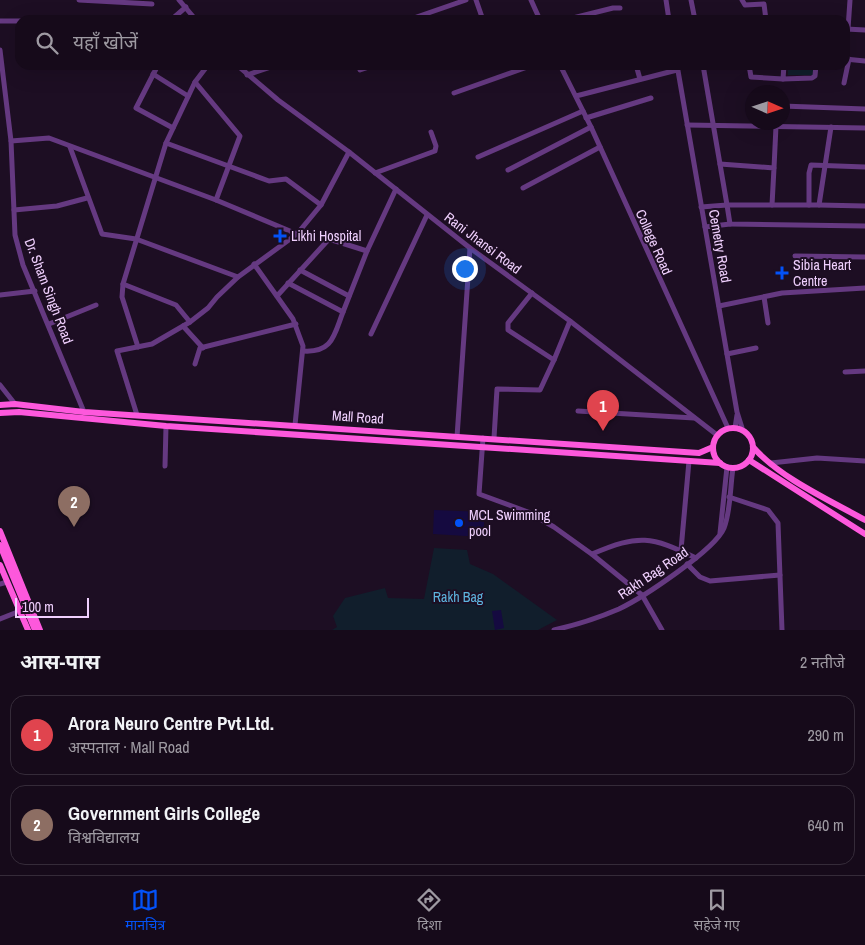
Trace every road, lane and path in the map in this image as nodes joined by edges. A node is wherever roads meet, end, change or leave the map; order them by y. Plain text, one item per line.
1 (79, 0) edge
2 (149, 0) edge
3 (179, 0) edge
4 (466, 0) edge
5 (476, 0) edge
6 (531, 0) edge
7 (666, 0) edge
8 (691, 0) edge
9 (742, 0) edge
10 (850, 0) edge
11 (764, 2) edge
12 (186, 7) junction
13 (620, 8) dead end
14 (177, 15) edge
15 (192, 15) edge
16 (422, 15) edge
17 (480, 15) edge
18 (538, 15) edge
19 (585, 15) edge
20 (668, 15) edge
21 (694, 15) edge
22 (765, 15) edge
23 (848, 15) edge
24 (0, 21) edge
25 (15, 21) edge
26 (850, 29) edge
27 (865, 30) edge
28 (0, 50) edge
29 (850, 59) edge
30 (865, 61) edge
31 (1, 62) edge
32 (155, 70) edge
33 (204, 70) edge
34 (242, 70) edge
35 (262, 70) edge
36 (520, 70) edge
37 (563, 70) edge
38 (637, 70) edge
39 (668, 70) edge
40 (678, 70) edge
41 (704, 70) edge
42 (750, 70) edge
43 (784, 70) edge
44 (816, 70) edge
45 (846, 70) edge
46 (153, 74) junction
47 (247, 75) junction
48 (640, 79) junction
49 (783, 79) junction
50 (195, 82) junction
51 (844, 83) dead end
52 (454, 93) dead end
53 (188, 96) junction
54 (576, 96) junction
55 (651, 98) dead end
56 (790, 106) edge
57 (865, 109) edge
58 (583, 111) junction
59 (586, 118) junction
60 (687, 125) junction
61 (714, 125) junction
62 (745, 126) edge
63 (591, 127) junction
64 (790, 127) edge
65 (172, 128) junction
66 (831, 128) junction
67 (865, 128) edge
68 (776, 130) edge
69 (431, 132) dead end
70 (11, 141) junction
71 (166, 143) junction
72 (70, 147) junction
73 (600, 147) junction
74 (349, 152) junction
75 (478, 157) dead end
76 (720, 164) junction
77 (825, 165) junction
78 (229, 166) junction
79 (865, 166) edge
80 (774, 168) junction
81 (508, 170) dead end
82 (375, 173) junction
83 (154, 177) junction
84 (523, 188) dead end
85 (396, 189) junction
86 (87, 198) junction
87 (216, 200) junction
88 (809, 204) junction
89 (321, 205) junction
90 (727, 205) junction
91 (772, 205) junction
92 (819, 205) junction
93 (865, 206) edge
94 (702, 207) junction
95 (14, 210) junction
96 (427, 215) junction
97 (730, 224) junction
98 (865, 226) edge
99 (705, 227) junction
100 (297, 234) junction
101 (136, 239) junction
102 (470, 248) junction
103 (368, 252) junction
104 (795, 256) dead end
105 (865, 256) edge
106 (254, 264) junction
107 (300, 270) junction
108 (238, 277) junction
109 (288, 283) junction
110 (122, 284) junction
111 (865, 288) edge
112 (34, 291) junction
113 (532, 293) junction
114 (0, 295) edge
115 (277, 296) junction
116 (349, 296) junction
117 (764, 297) junction
118 (96, 305) dead end
119 (719, 306) junction
120 (343, 312) junction
121 (570, 321) junction
122 (190, 322) junction
123 (768, 323) dead end
124 (49, 324) junction
125 (296, 324) junction
126 (182, 326) junction
127 (371, 334) dead end
128 (138, 347) junction
129 (203, 348) junction
130 (756, 348) dead end
131 (304, 351) junction
132 (727, 354) junction
133 (554, 360) junction
134 (195, 364) dead end
135 (865, 371) edge
136 (845, 372) dead end
137 (0, 385) edge
138 (14, 404) junction
139 (0, 405) edge
140 (578, 411) dead end
141 (84, 412) junction
142 (737, 412) junction
143 (0, 413) edge
144 (137, 415) junction
145 (694, 418) junction
146 (294, 425) junction
147 (166, 426) junction
148 (732, 428) junction
149 (744, 431) junction
150 (717, 435) junction
151 (457, 437) junction
152 (483, 438) junction
153 (494, 438) junction
154 (713, 447) junction
155 (753, 447) junction
156 (483, 448) junction
157 (749, 460) junction
158 (689, 461) junction
159 (865, 461) edge
160 (720, 463) junction
161 (771, 464) junction
162 (165, 466) dead end
163 (730, 467) junction
164 (729, 497) junction
165 (865, 520) edge
166 (0, 531) edge
167 (720, 533) junction
168 (865, 534) edge
169 (0, 545) edge
170 (681, 550) junction
171 (592, 554) junction
172 (696, 558) junction
173 (687, 564) junction
174 (0, 565) edge
175 (780, 575) junction
176 (7, 582) junction
177 (0, 584) edge
178 (642, 595) junction
179 (20, 611) junction
180 (0, 619) edge
181 (28, 630) edge
182 (35, 630) edge
183 (40, 630) edge
184 (554, 630) edge
185 (662, 630) edge
186 (782, 630) edge

1 - 2 street
3 - 12 street
4 - 16 street
5 - 17 street
6 - 18 street
7 - 20 street
8 - 21 street
9 - 11 street
10 - 23 street
11 - 22 street
12 - 14 street
12 - 15 street
13 - 19 street
24 - 25 street
26 - 27 street
28 - 31 street, Dr. Sham Singh Road
29 - 30 street
31 - 70 street, Dr. Sham Singh Road
32 - 46 street
33 - 50 street
34 - 47 street, Rani Jhansi Road
35 - 47 street
36 - 52 street
37 - 54 street, College Road
38 - 48 street
39 - 48 street
40 - 60 street, Cemetry Road
41 - 61 street
42 - 49 street
43 - 49 street
44 - 49 street
45 - 51 street
46 - 53 street
46 - 65 street
47 - 74 street, Rani Jhansi Road
48 - 54 street
50 - 53 street
50 - 78 street
53 - 65 street
54 - 58 street, College Road
55 - 59 street
56 - 57 street
58 - 59 street, College Road
58 - 75 street
59 - 63 street, College Road
60 - 61 street
60 - 94 street, Cemetry Road
61 - 62 street
61 - 76 street
63 - 73 street, College Road
63 - 81 street
64 - 66 street
65 - 71 street
66 - 67 street
66 - 77 street
68 - 80 street
69 - 82 street
70 - 72 street
70 - 95 street, Dr. Sham Singh Road
71 - 78 street
71 - 83 street
72 - 83 street
72 - 86 street
73 - 84 street
73 - 148 street, College Road
74 - 82 street, Rani Jhansi Road
74 - 89 street
76 - 80 street
76 - 90 street
77 - 79 street
77 - 88 street
77 - 92 street
78 - 87 street
78 - 89 street
80 - 91 street
82 - 85 street, Rani Jhansi Road
83 - 87 street
83 - 101 street
85 - 96 street, Rani Jhansi Road
85 - 103 street
86 - 95 street
86 - 101 street
87 - 100 street
88 - 91 street
88 - 92 street
89 - 100 street
90 - 91 street
90 - 94 street
90 - 97 street
92 - 93 street
94 - 99 street, Cemetry Road
95 - 112 street, Dr. Sham Singh Road
96 - 102 street, Rani Jhansi Road
96 - 127 street
97 - 98 street
97 - 99 street
99 - 119 street, Cemetry Road
100 - 106 street
101 - 108 street
101 - 110 street
102 - 113 street, Rani Jhansi Road
102 - 151 street
103 - 107 street
103 - 116 street
104 - 105 street
106 - 108 street
106 - 115 street
107 - 109 street
107 - 116 street
108 - 122 street
109 - 115 street
109 - 120 street
110 - 122 street
110 - 128 street
111 - 117 street
112 - 114 street
112 - 124 street, Dr. Sham Singh Road
113 - 121 street, Rani Jhansi Road
113 - 133 street
115 - 125 street
116 - 120 street
117 - 119 street
117 - 123 street
118 - 124 street
119 - 132 street, Cemetry Road
120 - 131 street
121 - 133 street
121 - 145 street, Rani Jhansi Road
122 - 126 street
124 - 141 street, Dr. Sham Singh Road
125 - 129 street
125 - 131 street
126 - 128 street
126 - 129 street
128 - 144 street
129 - 134 street
130 - 132 street
131 - 146 street
132 - 142 street, Cemetry Road
133 - 153 street
135 - 136 street
137 - 138 street
138 - 139 main road, Mall Road
138 - 141 main road, Mall Road
140 - 145 street
141 - 144 main road, Mall Road
142 - 148 street
142 - 149 street, Cemetry Road
143 - 147 main road, Mall Road
144 - 146 main road, Mall Road
145 - 150 street, Rani Jhansi Road
146 - 151 main road, Mall Road
147 - 156 main road, Mall Road
147 - 162 street
148 - 149 main road
148 - 150 main road
149 - 155 main road
150 - 154 main road
151 - 152 main road, Mall Road
152 - 153 main road, Mall Road
152 - 156 street
153 - 154 main road, Mall Road
154 - 160 main road
155 - 157 main road
155 - 161 main road
156 - 158 main road, Mall Road
156 - 171 street
157 - 163 main road
157 - 168 main road
158 - 160 main road, Mall Road
158 - 170 street
159 - 161 street
160 - 163 main road
161 - 165 main road
163 - 164 street, Rakh Bag Road
163 - 167 street
164 - 167 street, Rakh Bag Road
164 - 175 street
166 - 183 main road
167 - 172 street, Rakh Bag Road
169 - 182 main road
170 - 171 street
170 - 172 street
171 - 178 street
172 - 173 street, Rakh Bag Road
173 - 175 street
173 - 178 street, Rakh Bag Road
174 - 176 main road
175 - 186 street
176 - 177 street
176 - 179 main road
178 - 184 street, Rakh Bag Road
178 - 185 street
179 - 180 street
179 - 181 main road

